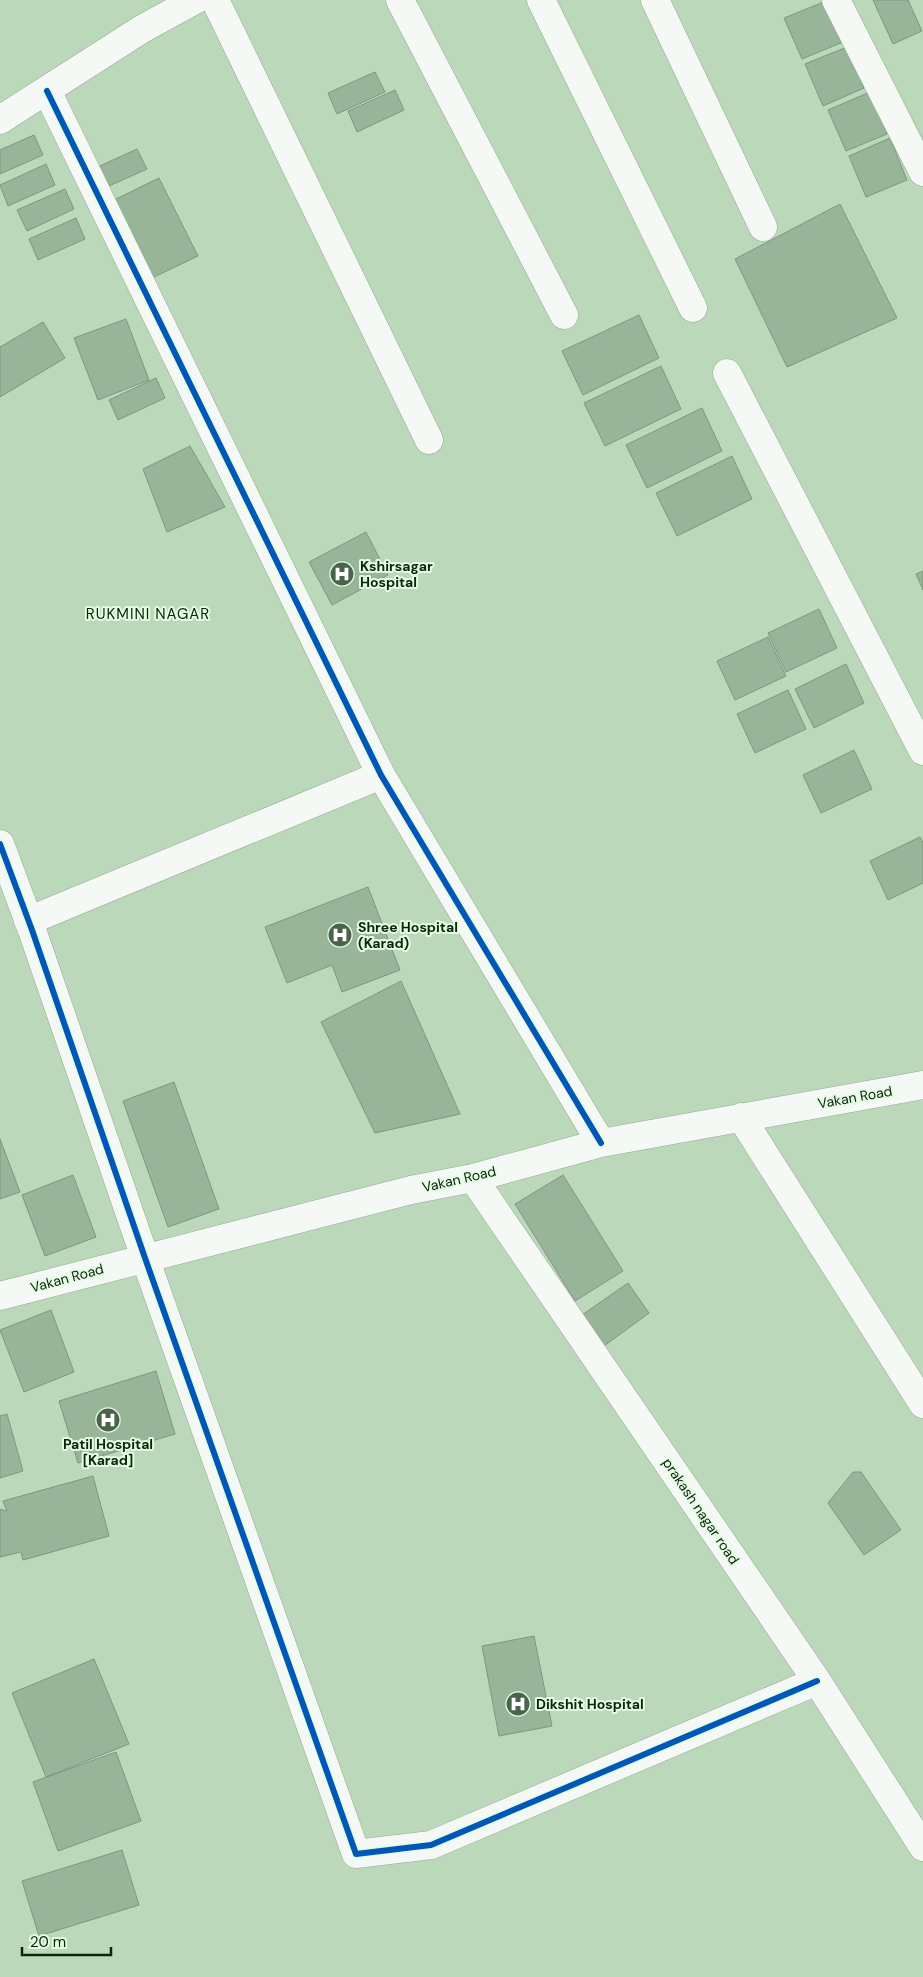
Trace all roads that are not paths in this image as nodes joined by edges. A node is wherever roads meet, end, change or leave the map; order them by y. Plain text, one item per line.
1 (195, 0) edge
2 (215, 0) edge
3 (400, 0) edge
4 (541, 0) edge
5 (655, 0) edge
6 (836, 0) edge
7 (47, 91) junction
8 (0, 120) edge
9 (923, 172) edge
10 (764, 227) dead end
11 (693, 308) dead end
12 (564, 315) dead end
13 (727, 373) dead end
14 (429, 440) dead end
15 (923, 751) edge
16 (381, 776) junction
17 (0, 844) edge
18 (28, 921) junction
19 (923, 1085) edge
20 (741, 1117) junction
21 (601, 1143) junction
22 (473, 1178) junction
23 (145, 1258) junction
24 (0, 1296) edge
25 (923, 1404) edge
26 (817, 1681) junction
27 (923, 1847) edge

1 - 7 street
2 - 14 street
3 - 12 street
4 - 11 street
5 - 10 street
6 - 9 street
7 - 8 street
7 - 16 street
13 - 15 street
16 - 18 street
16 - 21 street
17 - 18 street
18 - 23 street
19 - 20 street, Vakan Road
20 - 21 street, Vakan Road
20 - 25 street
21 - 22 street, Vakan Road
22 - 23 street, Vakan Road
22 - 26 street, prakash nagar road
23 - 24 street, Vakan Road
23 - 26 street
26 - 27 street, prakash nagar road

